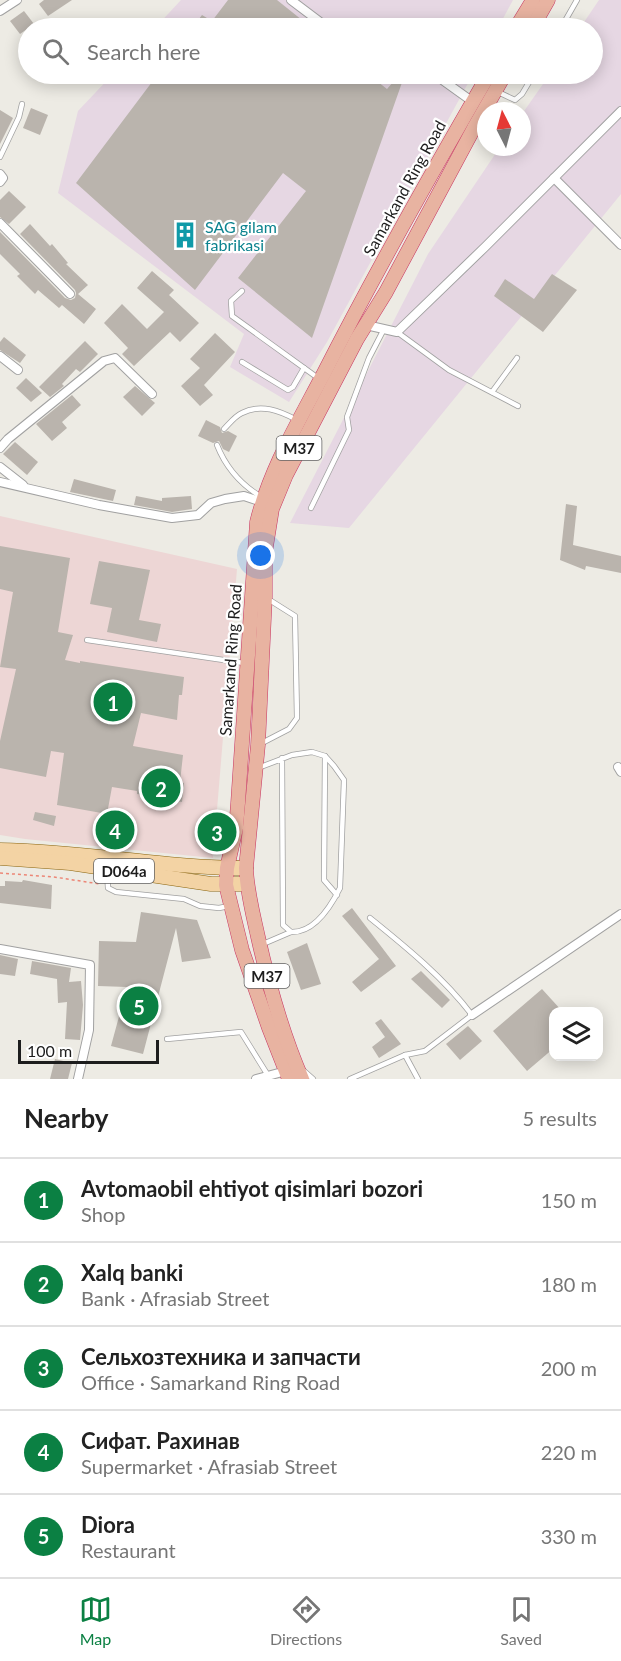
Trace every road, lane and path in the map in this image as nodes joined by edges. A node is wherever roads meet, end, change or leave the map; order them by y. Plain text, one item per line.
1 (17, 0) edge
2 (291, 0) edge
3 (532, 0) edge
4 (548, 0) edge
5 (577, 0) edge
6 (0, 11) edge
7 (315, 18) edge
8 (522, 18) edge
9 (540, 18) edge
10 (567, 18) edge
11 (448, 84) edge
12 (483, 84) edge
13 (499, 84) edge
14 (528, 84) edge
15 (495, 91) junction
16 (473, 102) junction
17 (22, 104) dead end
18 (619, 117) edge
19 (0, 157) edge
20 (0, 174) edge
21 (554, 178) junction
22 (0, 182) edge
23 (0, 223) edge
24 (621, 245) edge
25 (242, 291) dead end
26 (70, 294) dead end
27 (366, 325) junction
28 (384, 329) junction
29 (345, 332) junction
30 (397, 332) junction
31 (357, 339) junction
32 (0, 356) edge
33 (517, 358) dead end
34 (242, 362) dead end
35 (304, 369) junction
36 (18, 370) dead end
37 (320, 380) junction
38 (492, 392) junction
39 (152, 394) dead end
40 (518, 406) dead end
41 (299, 421) junction
42 (224, 429) dead end
43 (217, 445) dead end
44 (0, 448) edge
45 (0, 467) edge
46 (0, 482) edge
47 (26, 488) junction
48 (263, 500) junction
49 (310, 508) dead end
50 (265, 597) junction
51 (87, 640) dead end
52 (247, 663) junction
53 (258, 745) junction
54 (326, 756) junction
55 (282, 758) junction
56 (256, 768) junction
57 (0, 850) edge
58 (0, 858) edge
59 (227, 868) junction
60 (246, 868) junction
61 (107, 869) junction
62 (0, 873) edge
63 (247, 884) junction
64 (107, 885) junction
65 (226, 885) junction
66 (337, 895) junction
67 (230, 905) junction
68 (621, 914) edge
69 (370, 918) dead end
70 (291, 932) junction
71 (260, 945) junction
72 (0, 949) edge
73 (472, 1015) junction
74 (167, 1039) dead end
75 (405, 1055) junction
76 (290, 1071) edge
77 (269, 1077) junction
78 (78, 1079) edge
79 (256, 1079) edge
80 (302, 1079) edge
81 (313, 1079) edge
82 (350, 1079) edge
83 (418, 1079) edge

1 - 6 street
2 - 7 street
3 - 8 highway
4 - 9 highway
5 - 10 lane
11 - 16 street
12 - 16 highway, Samarkand Ring Road / M37
13 - 15 highway, Samarkand Ring Road / M37
14 - 15 lane
15 - 27 highway, Samarkand Ring Road / M37
16 - 29 highway, Samarkand Ring Road / M37
17 - 19 lane
18 - 21 street
20 - 22 street
21 - 24 street
21 - 30 street
23 - 26 street
25 - 35 lane
27 - 28 street
27 - 31 highway, Samarkand Ring Road / M37
28 - 30 street
28 - 49 lane
29 - 31 highway
29 - 37 highway, Samarkand Ring Road / M37
30 - 38 lane
31 - 50 highway, Samarkand Ring Road / M37
32 - 36 street
33 - 38 lane
34 - 35 lane
35 - 37 lane
37 - 41 highway, Samarkand Ring Road / M37
38 - 40 lane
39 - 44 street
41 - 42 lane
41 - 48 highway, Samarkand Ring Road / M37
43 - 48 lane
45 - 47 street
46 - 47 street
47 - 48 street
48 - 52 highway, Samarkand Ring Road / M37
50 - 53 highway, Samarkand Ring Road / M37
50 - 53 lane
51 - 52 lane
52 - 59 highway, Samarkand Ring Road / M37
53 - 56 highway, Samarkand Ring Road / M37
54 - 55 lane
54 - 66 lane
54 - 66 lane
55 - 56 lane
55 - 70 lane
56 - 60 highway, Samarkand Ring Road / M37
57 - 59 main road, D064a
58 - 61 main road, D064a
59 - 60 main road, D064a
59 - 65 highway, Samarkand Ring Road / M37
60 - 63 highway, Samarkand Ring Road / M37
61 - 64 lane
61 - 65 main road, D064a
62 - 64 path
63 - 65 main road, D064a
63 - 71 highway, Samarkand Ring Road / M37
64 - 67 lane
65 - 67 highway, Samarkand Ring Road / M37
66 - 70 lane
67 - 76 highway, Samarkand Ring Road / M37
68 - 73 street
69 - 73 lane
70 - 71 lane
71 - 76 highway, Samarkand Ring Road / M37
72 - 78 street
73 - 75 lane
74 - 77 lane
75 - 82 lane
75 - 83 lane
76 - 77 street
76 - 80 highway, Samarkand Ring Road / M37
76 - 81 lane
77 - 79 street

